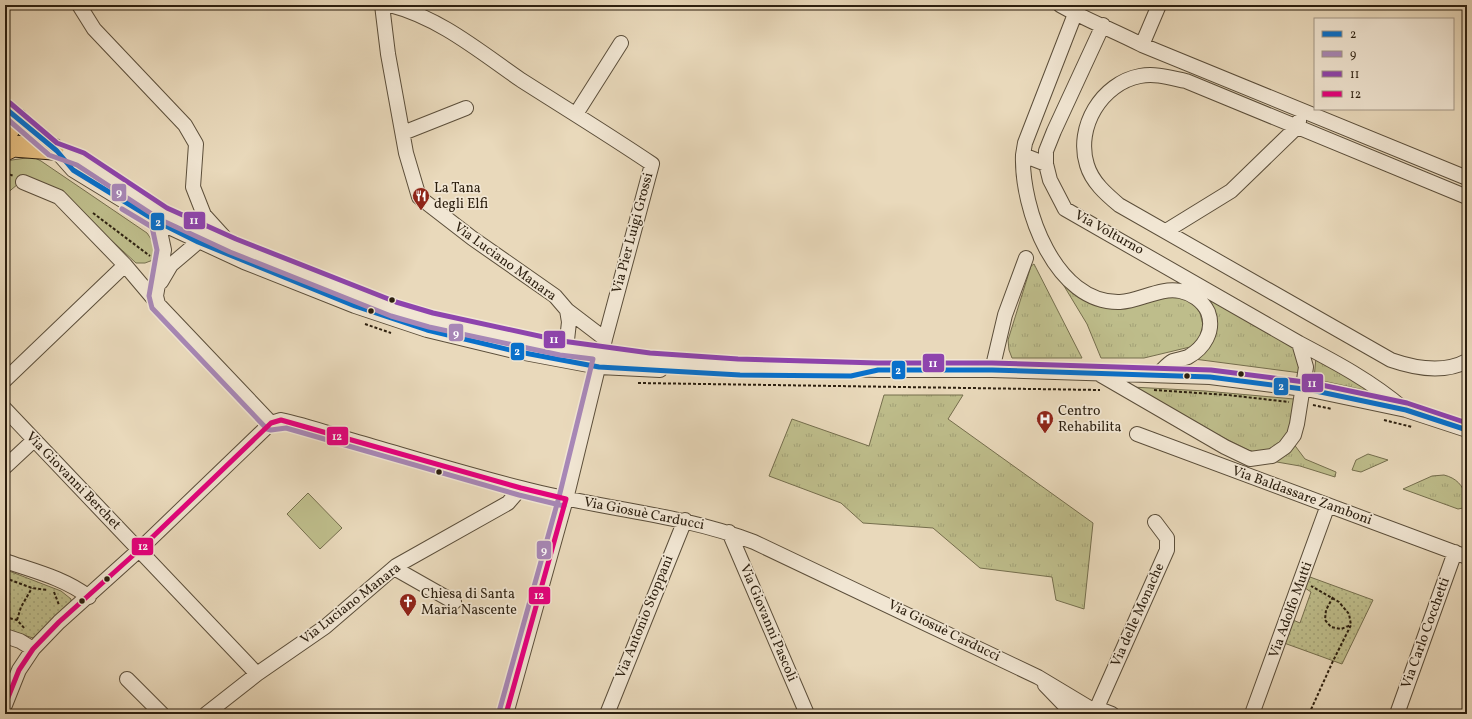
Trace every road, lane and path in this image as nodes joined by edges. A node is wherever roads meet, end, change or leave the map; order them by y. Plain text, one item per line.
1 (79, 5) edge
2 (382, 5) edge
3 (390, 5) edge
4 (1060, 5) edge
5 (1159, 5) edge
6 (1075, 14) junction
7 (1103, 25) junction
8 (621, 43) dead end
9 (1142, 45) junction
10 (466, 108) dead end
11 (1304, 111) junction
12 (576, 114) junction
13 (8, 117) edge
14 (1296, 128) junction
15 (403, 133) junction
16 (5, 150) edge
17 (55, 150) junction
18 (1023, 155) junction
19 (1046, 164) junction
20 (1467, 178) edge
21 (23, 182) dead end
22 (1467, 197) edge
23 (158, 222) junction
24 (1166, 231) junction
25 (198, 242) junction
26 (233, 245) junction
27 (1026, 258) dead end
28 (125, 265) junction
29 (157, 287) junction
30 (158, 304) junction
31 (567, 310) junction
32 (605, 339) junction
33 (1299, 343) junction
34 (561, 348) junction
35 (600, 360) junction
36 (1467, 361) edge
37 (992, 370) junction
38 (1097, 373) junction
39 (1157, 375) junction
40 (5, 380) edge
41 (1303, 388) junction
42 (5, 409) edge
43 (1406, 410) junction
44 (271, 423) junction
45 (1467, 430) edge
46 (1137, 434) dead end
47 (34, 440) junction
48 (5, 467) edge
49 (521, 488) junction
50 (566, 499) junction
51 (1328, 505) junction
52 (684, 520) junction
53 (1155, 522) dead end
54 (730, 532) junction
55 (139, 550) junction
56 (1461, 555) edge
57 (5, 561) edge
58 (394, 568) junction
59 (5, 578) edge
60 (1301, 582) junction
61 (32, 588) junction
62 (89, 597) junction
63 (1333, 597) junction
64 (454, 602) dead end
65 (67, 615) junction
66 (5, 617) edge
67 (17, 620) junction
68 (1351, 625) junction
69 (26, 630) dead end
70 (5, 636) edge
71 (33, 649) junction
72 (257, 674) junction
73 (1038, 677) junction
74 (128, 679) dead end
75 (5, 705) edge
76 (1100, 712) edge
77 (162, 714) edge
78 (206, 714) edge
79 (506, 714) edge
80 (607, 714) edge
81 (807, 714) edge
82 (1073, 714) edge
83 (1252, 714) edge
84 (1309, 714) edge
85 (1397, 714) edge

1 - 26 street
2 - 15 street, Via Luciano Manara
3 - 12 street, Via Pier Luigi Grossi
4 - 6 street
5 - 9 street
6 - 7 street
6 - 18 street
7 - 9 street
7 - 19 street
8 - 12 street
9 - 11 street
10 - 15 street
11 - 14 street
11 - 20 street
12 - 32 street, Via Pier Luigi Grossi
13 - 17 street, Via Volturno
14 - 22 street
14 - 24 street
14 - 24 street
15 - 31 street, Via Luciano Manara
16 - 17 highway
17 - 23 street, Via Volturno
17 - 26 street, Via Volturno
18 - 19 street
18 - 39 street
19 - 33 street, Via Volturno
21 - 28 street
23 - 25 street, Via Volturno
23 - 29 street
24 - 36 street
25 - 29 street
25 - 35 street, Via Volturno
26 - 34 street, Via Volturno
27 - 37 street
28 - 30 street
28 - 40 street
29 - 30 street
30 - 44 street
31 - 32 street, Via Luciano Manara
31 - 34 street, Via Luciano Manara
32 - 35 street, Via Pier Luigi Grossi
33 - 41 street
33 - 43 street, Via Volturno
34 - 35 street, Via Volturno
35 - 37 street, Via Volturno
35 - 50 street, Via Pier Luigi Grossi
37 - 38 street, Via Volturno
38 - 39 street, Via Volturno
38 - 41 street
39 - 41 street, Via Volturno
41 - 43 street, Via Volturno
42 - 47 street, Via Giovanni Berchet
43 - 45 street, Via Volturno
44 - 49 street, Via Giosuè Carducci
44 - 55 street
46 - 51 street, Via Baldassare Zamboni
47 - 48 street
47 - 55 street, Via Giovanni Berchet
49 - 50 street, Via Giosuè Carducci
49 - 58 street, Via Luciano Manara
50 - 52 street, Via Giosuè Carducci
50 - 79 street, Via Pier Luigi Grossi
51 - 56 street, Via Baldassare Zamboni
51 - 60 street, Via Adolfo Mutti
52 - 54 street, Via Giosuè Carducci
52 - 80 street, Via Antonio Stoppani
53 - 76 street, Via delle Monache
54 - 73 street, Via Giosuè Carducci
54 - 81 street, Via Giovanni Pascoli
55 - 62 street
55 - 72 street, Via Giovanni Berchet
56 - 85 street, Via Carlo Cocchetti
57 - 62 street
58 - 64 street
58 - 72 street, Via Luciano Manara
59 - 61 path
60 - 63 path
60 - 83 street, Via Adolfo Mutti
61 - 65 path
61 - 67 path
62 - 65 street
63 - 68 path
63 - 68 path
65 - 71 street
66 - 67 path
67 - 69 path
68 - 84 path
70 - 71 street
71 - 75 street
72 - 78 street, Via Luciano Manara
73 - 76 street, Via Giosuè Carducci
73 - 82 street, Via Giosuè Carducci
74 - 77 street

